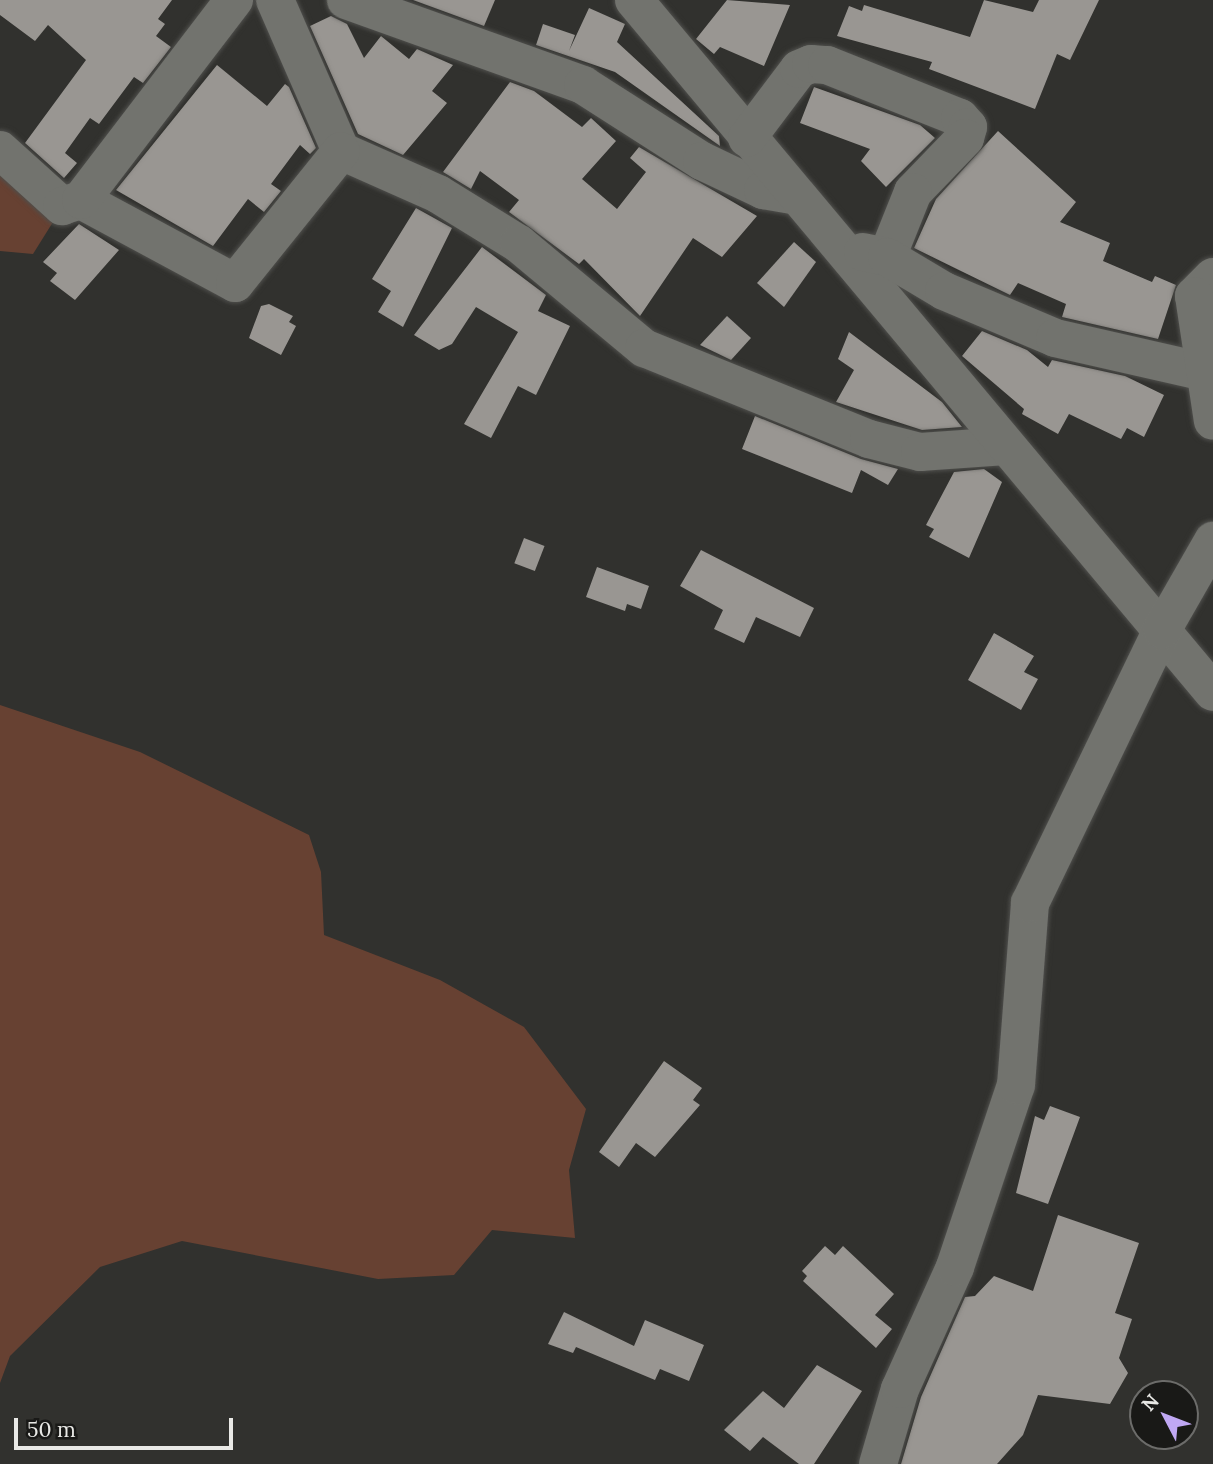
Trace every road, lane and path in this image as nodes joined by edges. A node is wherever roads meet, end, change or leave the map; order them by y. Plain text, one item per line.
1 (234, 0) edge
2 (275, 0) edge
3 (346, 0) edge
4 (634, 0) edge
5 (747, 138) junction
6 (0, 150) edge
7 (341, 152) junction
8 (796, 197) junction
9 (81, 200) junction
10 (844, 253) junction
11 (887, 257) junction
12 (1213, 277) edge
13 (1209, 373) junction
14 (1213, 421) edge
15 (1006, 446) junction
16 (1213, 541) edge
17 (1162, 630) junction
18 (1213, 692) edge
19 (878, 1464) edge

1 - 9 street
2 - 7 street
3 - 8 street
4 - 5 street
5 - 8 street
5 - 11 street
6 - 9 street
7 - 9 street
7 - 15 street
8 - 10 street
10 - 11 street
10 - 15 street
11 - 13 street
12 - 13 street
13 - 14 street
15 - 17 street
16 - 17 street
17 - 18 street
17 - 19 street

